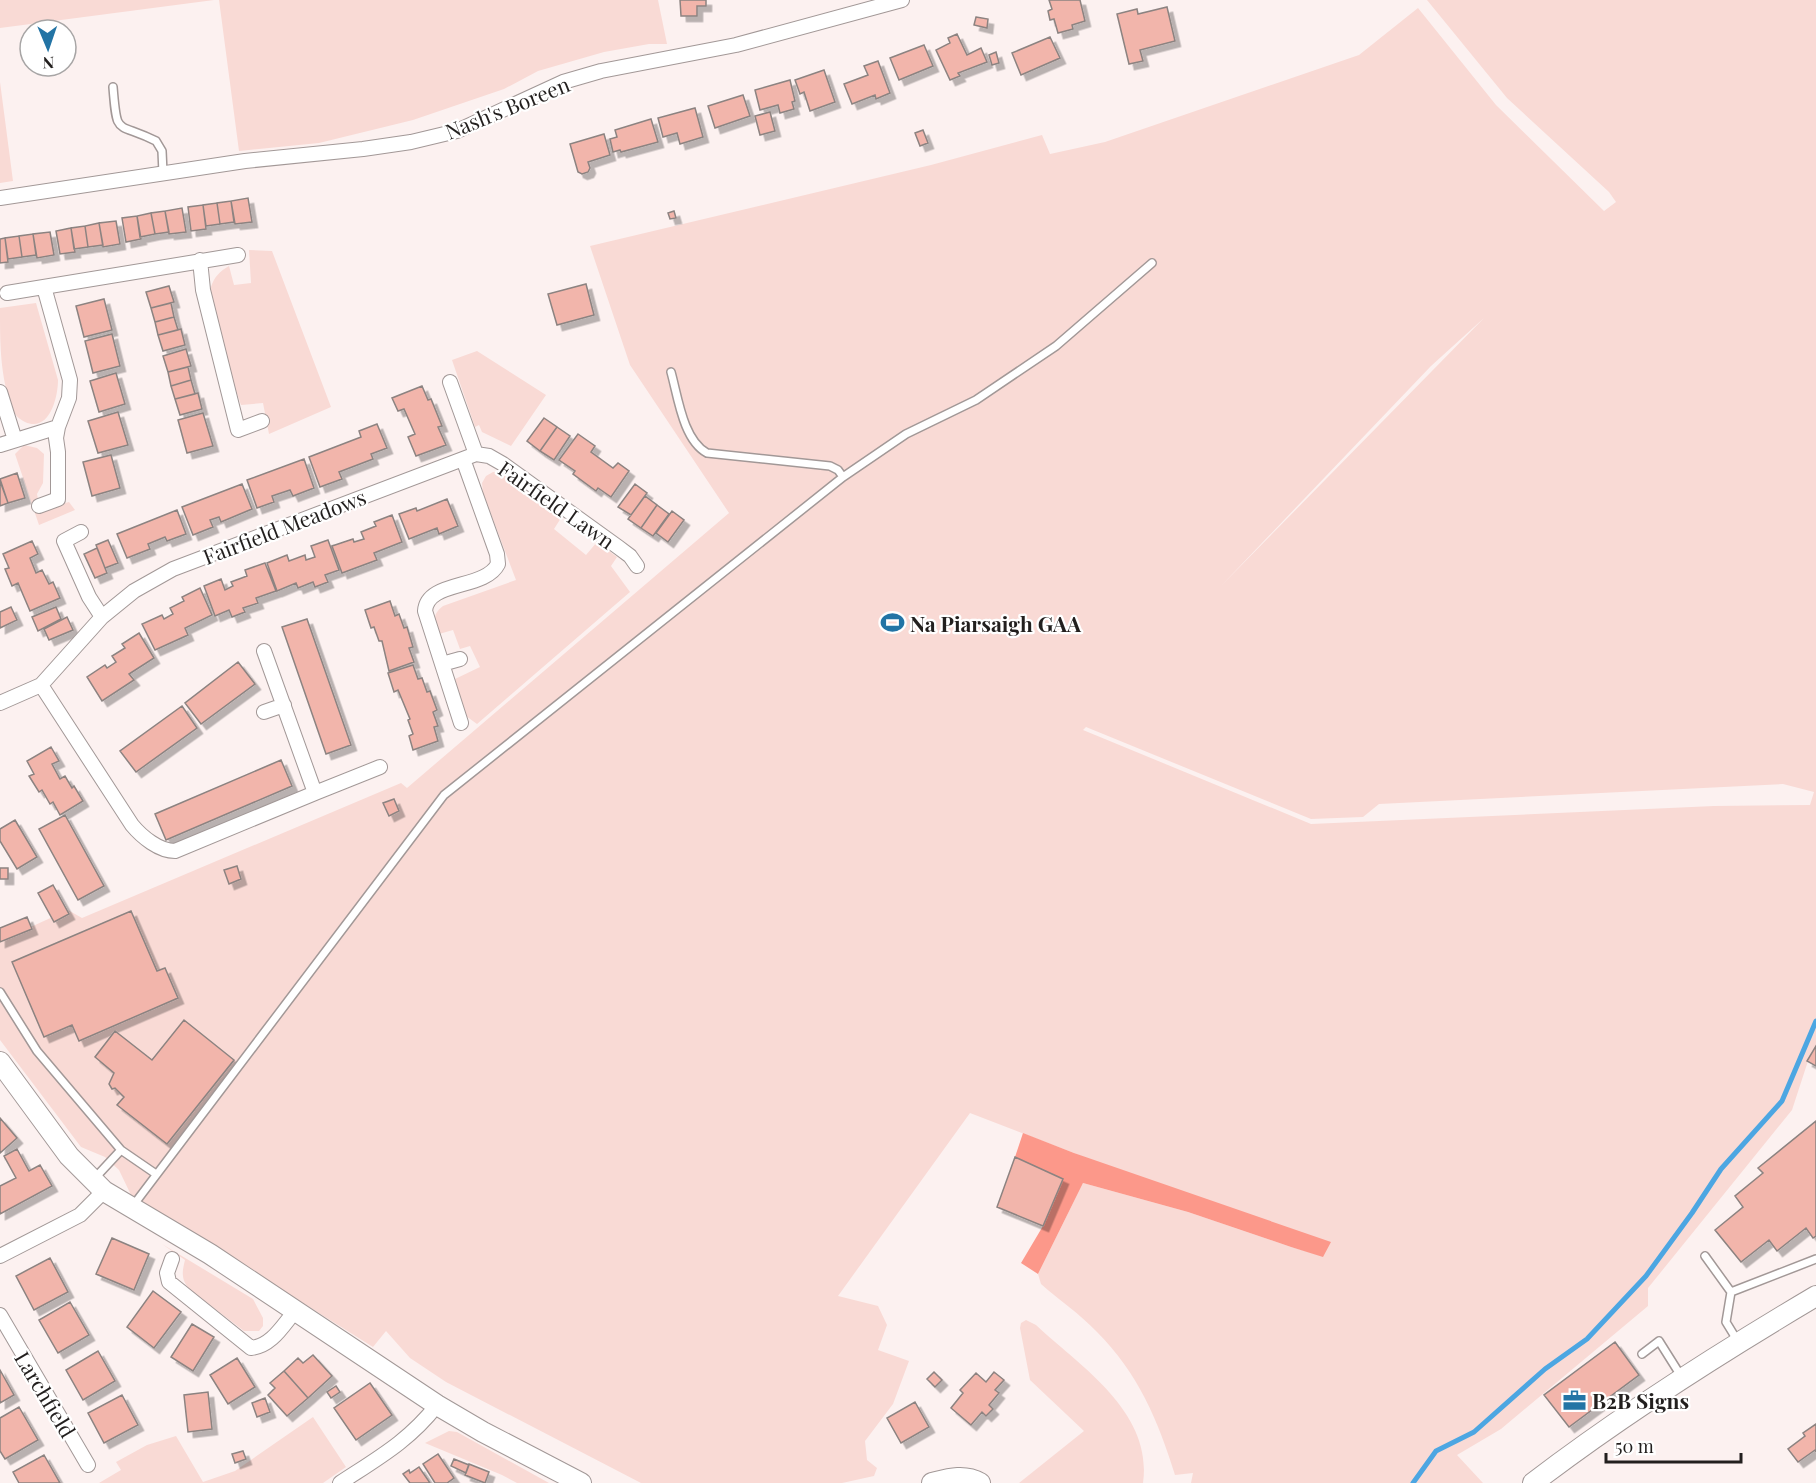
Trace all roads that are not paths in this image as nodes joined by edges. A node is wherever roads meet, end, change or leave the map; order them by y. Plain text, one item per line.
1 (902, 0) edge
2 (113, 87) dead end
3 (163, 173) junction
4 (0, 198) edge
5 (238, 255) dead end
6 (200, 260) junction
7 (1152, 263) dead end
8 (44, 287) junction
9 (7, 293) dead end
10 (671, 372) dead end
11 (450, 382) dead end
12 (0, 392) edge
13 (262, 421) dead end
14 (58, 427) junction
15 (15, 440) junction
16 (0, 446) edge
17 (469, 457) junction
18 (843, 477) junction
19 (39, 506) dead end
20 (81, 532) dead end
21 (637, 566) dead end
22 (102, 617) junction
23 (264, 651) dead end
24 (459, 658) dead end
25 (442, 664) junction
26 (41, 685) junction
27 (0, 702) edge
28 (284, 705) junction
29 (264, 711) dead end
30 (461, 723) dead end
31 (380, 767) dead end
32 (315, 793) junction
33 (0, 992) edge
34 (0, 1062) edge
35 (121, 1150) junction
36 (156, 1174) junction
37 (98, 1185) junction
38 (132, 1207) junction
39 (0, 1256) edge
40 (1705, 1256) dead end
41 (172, 1259) dead end
42 (1816, 1259) edge
43 (1731, 1292) junction
44 (1816, 1296) edge
45 (296, 1310) junction
46 (1, 1321) edge
47 (1738, 1342) junction
48 (1642, 1354) dead end
49 (1682, 1377) junction
50 (437, 1405) junction
51 (88, 1465) dead end
52 (340, 1483) edge
53 (581, 1483) edge
54 (932, 1483) edge
55 (980, 1483) edge
56 (1533, 1483) edge

1 - 3 street, Nash's Boreen
2 - 3 lane
3 - 4 street, Nash's Boreen
5 - 6 street
6 - 8 street
6 - 13 street
7 - 18 lane
8 - 9 street
8 - 14 street
10 - 18 lane
11 - 17 street, Fairfield Lawn
12 - 15 street
14 - 15 street
14 - 19 street
15 - 16 street
17 - 21 street, Fairfield Lawn
17 - 22 street, Fairfield Meadows
17 - 25 street, Fairfield Lawn
18 - 36 lane
20 - 22 street
22 - 26 street, Fairfield Meadows
23 - 28 street
24 - 25 street
25 - 30 street, Fairfield Lawn
26 - 27 street, Fairfield Meadows
26 - 32 street
28 - 29 street
28 - 32 street
31 - 32 street
33 - 35 lane
34 - 37 street
35 - 36 lane
35 - 37 lane
36 - 38 lane
37 - 38 street
37 - 39 street
38 - 45 street
40 - 43 lane
41 - 45 street
42 - 43 lane
43 - 47 lane
44 - 47 street
45 - 50 street
46 - 51 street, Larchfield
47 - 49 street
48 - 49 lane
49 - 56 street
50 - 52 street
50 - 53 street
54 - 55 street

